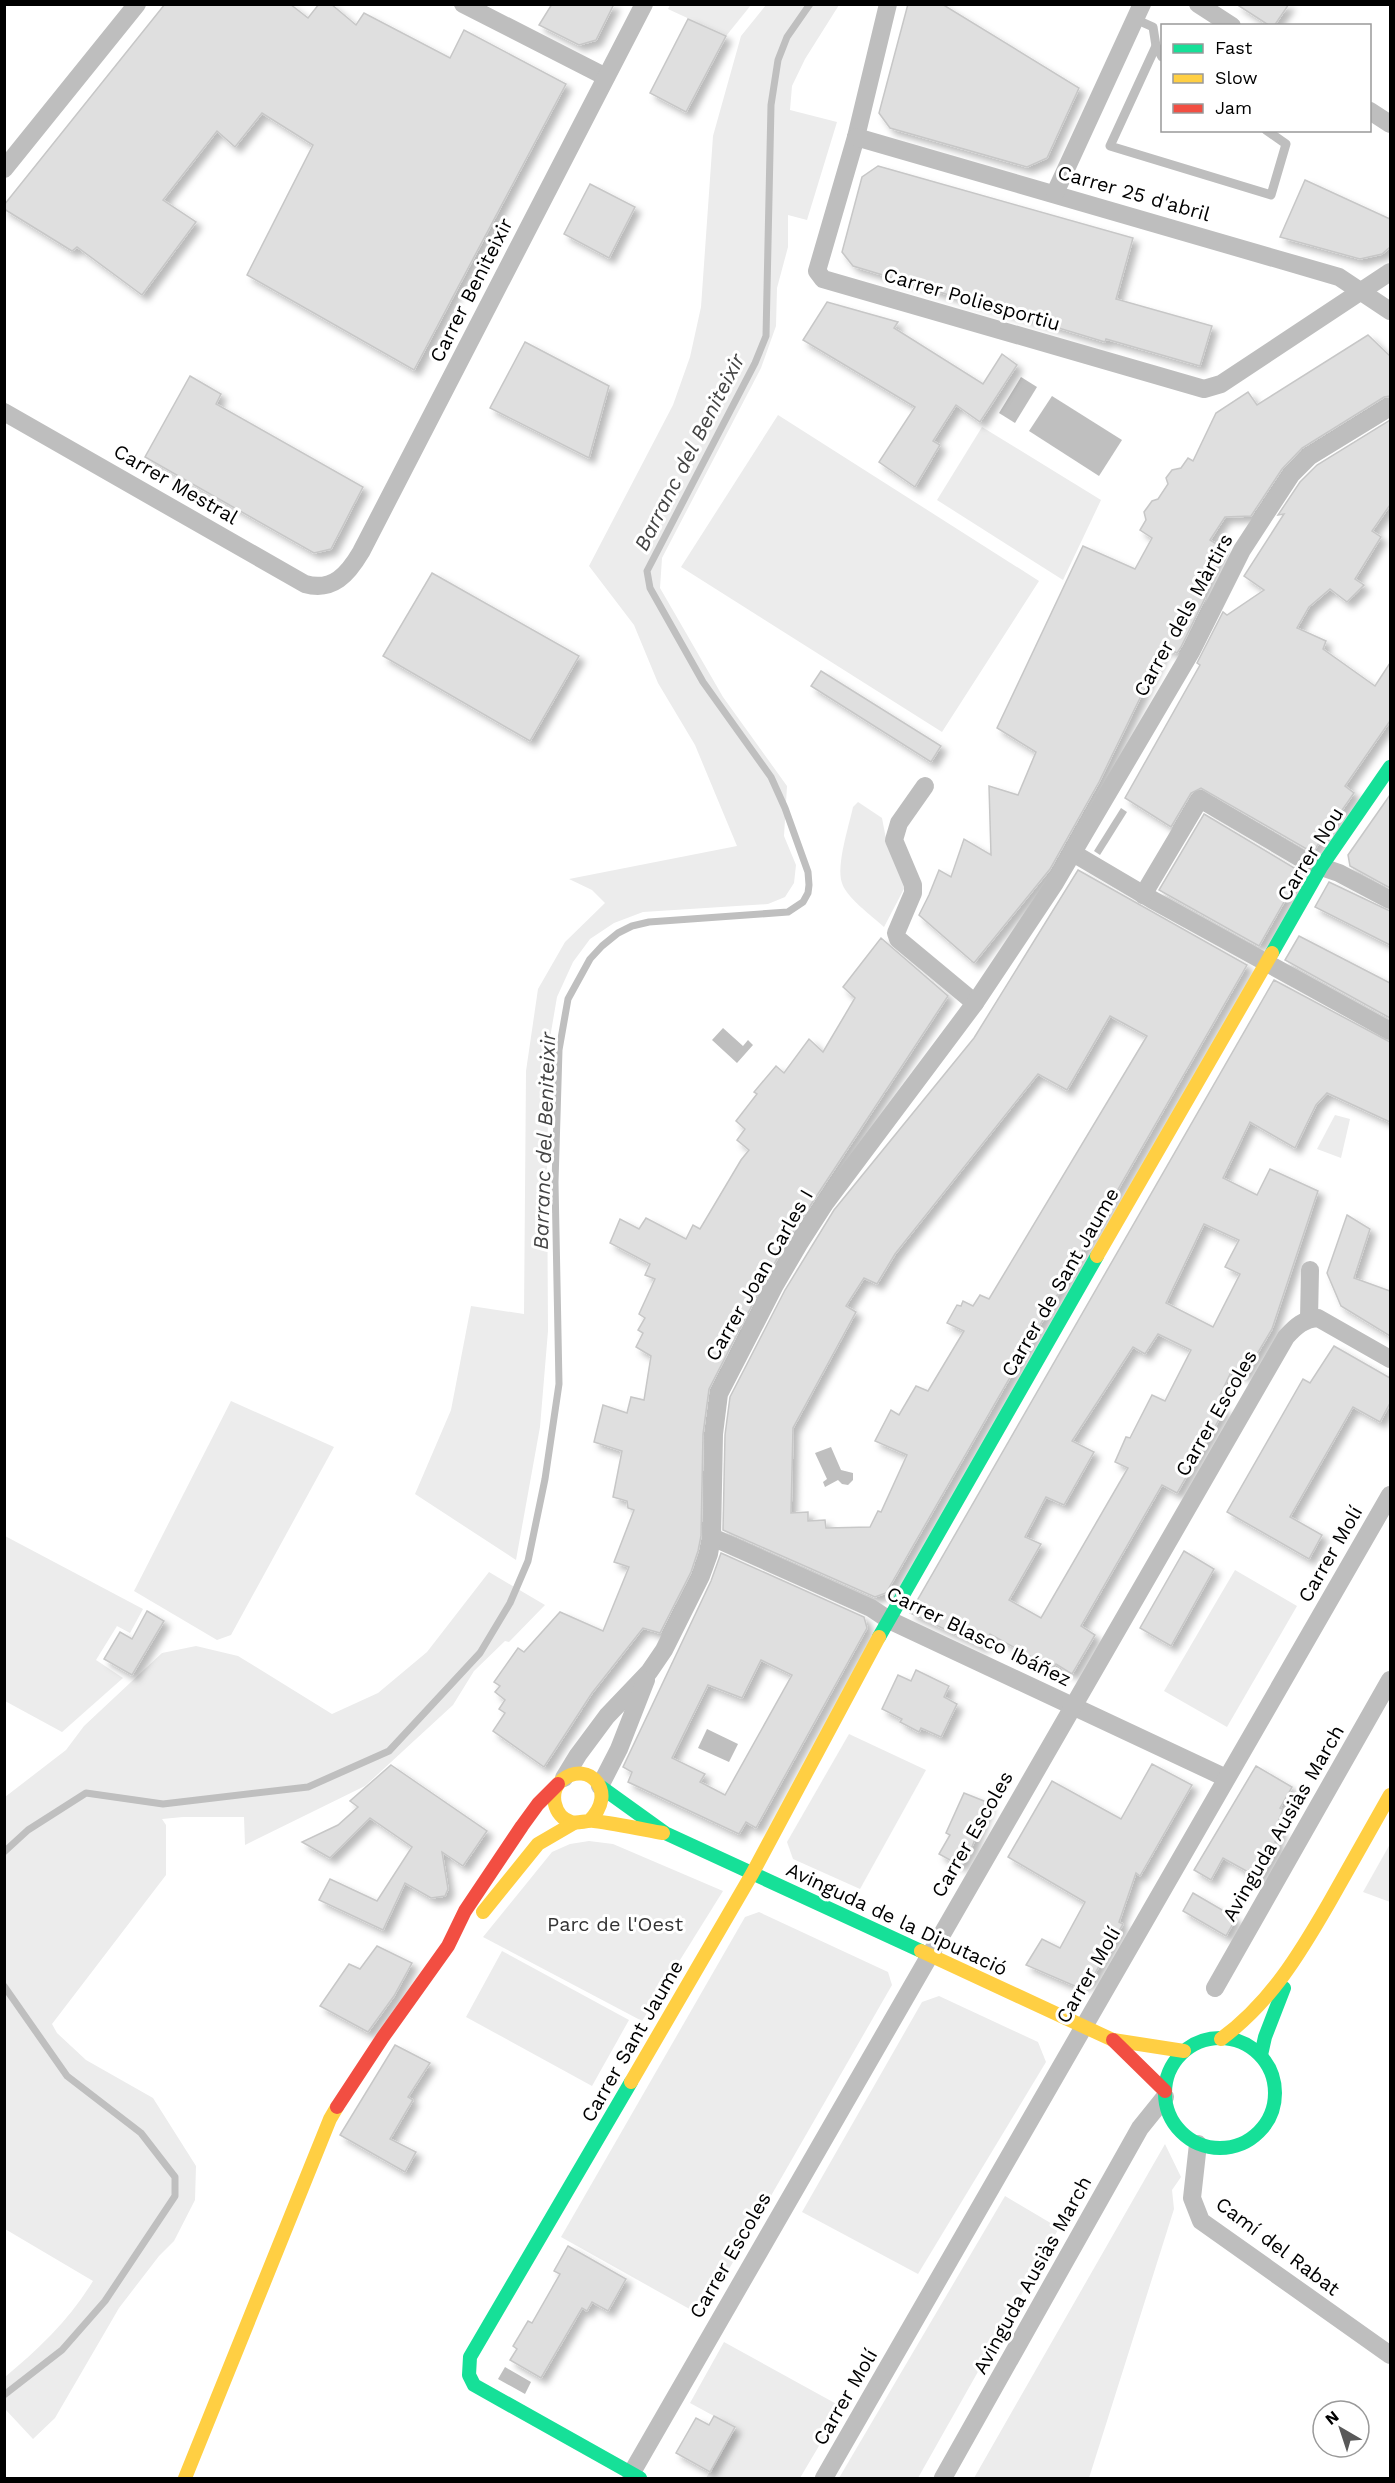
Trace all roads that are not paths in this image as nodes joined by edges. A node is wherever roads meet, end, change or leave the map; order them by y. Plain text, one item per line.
1 (137, 4) edge
2 (463, 4) edge
3 (644, 4) edge
4 (888, 4) edge
5 (1198, 4) edge
6 (1138, 12) edge
7 (1229, 24) edge
8 (1156, 46) junction
9 (1161, 55) edge
10 (606, 77) junction
11 (1371, 112) edge
12 (1390, 124) edge
13 (1269, 132) edge
14 (856, 137) junction
15 (4, 169) edge
16 (1055, 194) junction
17 (1390, 272) edge
18 (1364, 291) junction
19 (1390, 311) edge
20 (1390, 407) edge
21 (4, 412) edge
22 (327, 586) joint
23 (1390, 767) edge
24 (925, 786) dead end
25 (1073, 853) junction
26 (1321, 867) junction
27 (1055, 883) joint
28 (1147, 897) junction
29 (1390, 900) edge
30 (1266, 964) junction
31 (975, 1003) junction
32 (1390, 1031) edge
33 (1310, 1270) dead end
34 (1309, 1319) junction
35 (1390, 1359) edge
36 (1390, 1495) edge
37 (712, 1537) junction
38 (889, 1620) junction
39 (649, 1672) junction
40 (1390, 1680) edge
41 (1072, 1706) junction
42 (1226, 1778) junction
43 (561, 1781) junction
44 (600, 1786) junction
45 (1390, 1795) edge
46 (581, 1822) junction
47 (664, 1833) junction
48 (753, 1874) junction
49 (448, 1946) junction
50 (929, 1954) junction
51 (1299, 1954) junction
52 (1215, 1988) dead end
53 (1085, 2026) junction
54 (1221, 2039) junction
55 (1113, 2040) junction
56 (1184, 2051) junction
57 (1261, 2055) junction
58 (1165, 2094) junction
59 (1198, 2144) junction
60 (1390, 2355) edge
61 (636, 2476) edge
62 (185, 2478) edge
63 (824, 2478) edge
64 (943, 2478) edge

1 - 15 street
2 - 10 street
3 - 10 street, Carrer Beniteixir
4 - 14 street, Carrer Poliesportiu
5 - 7 street
6 - 8 lane
6 - 16 street
8 - 9 lane
8 - 13 lane
10 - 22 street, Carrer Beniteixir
11 - 12 street
14 - 16 street, Carrer 25 d'abril
14 - 18 street, Carrer Poliesportiu
16 - 18 street, Carrer 25 d'abril
17 - 18 street, Carrer Poliesportiu
18 - 19 street, Carrer 25 d'abril
20 - 25 street, Carrer dels Màrtirs
21 - 22 street, Carrer Mestral
23 - 26 street, Carrer Nou
24 - 31 street
25 - 27 street, Carrer dels Màrtirs
25 - 28 street
26 - 28 street
26 - 29 street
26 - 30 street, Carrer Nou
27 - 31 street, Carrer Joan Carles I
28 - 30 street
30 - 32 street
30 - 38 street, Carrer de Sant Jaume
31 - 37 street, Carrer Joan Carles I
33 - 34 street
34 - 35 street
34 - 41 street, Carrer Escoles
36 - 42 street, Carrer Molí
37 - 38 street, Carrer Blasco Ibáñez
37 - 39 street, Carrer Joan Carles I
38 - 41 street, Carrer Blasco Ibáñez
38 - 48 street, Carrer Sant Jaume
39 - 43 street, Carrer Joan Carles I
39 - 44 street, Carrer Joan Carles I
40 - 52 street, Avinguda Ausiàs March
41 - 42 street, Carrer Blasco Ibáñez
41 - 50 street, Carrer Escoles
42 - 53 street, Carrer Molí
43 - 44 street
43 - 46 street
43 - 49 street
44 - 46 street
44 - 47 street, Avinguda de la Diputació
45 - 51 street
46 - 47 street, Avinguda de la Diputació
46 - 49 street
47 - 48 street, Avinguda de la Diputació
48 - 50 street, Avinguda de la Diputació
48 - 61 street, Carrer Sant Jaume
49 - 62 street
50 - 53 street, Avinguda de la Diputació
50 - 61 street, Carrer Escoles
51 - 54 street
51 - 57 street
53 - 55 street, Avinguda de la Diputació
53 - 63 street, Carrer Molí
54 - 56 street
54 - 57 street
55 - 56 street
55 - 58 street
56 - 58 street
57 - 59 street
58 - 59 street
58 - 64 street, Avinguda Ausiàs March
59 - 60 street, Camí del Rabat

